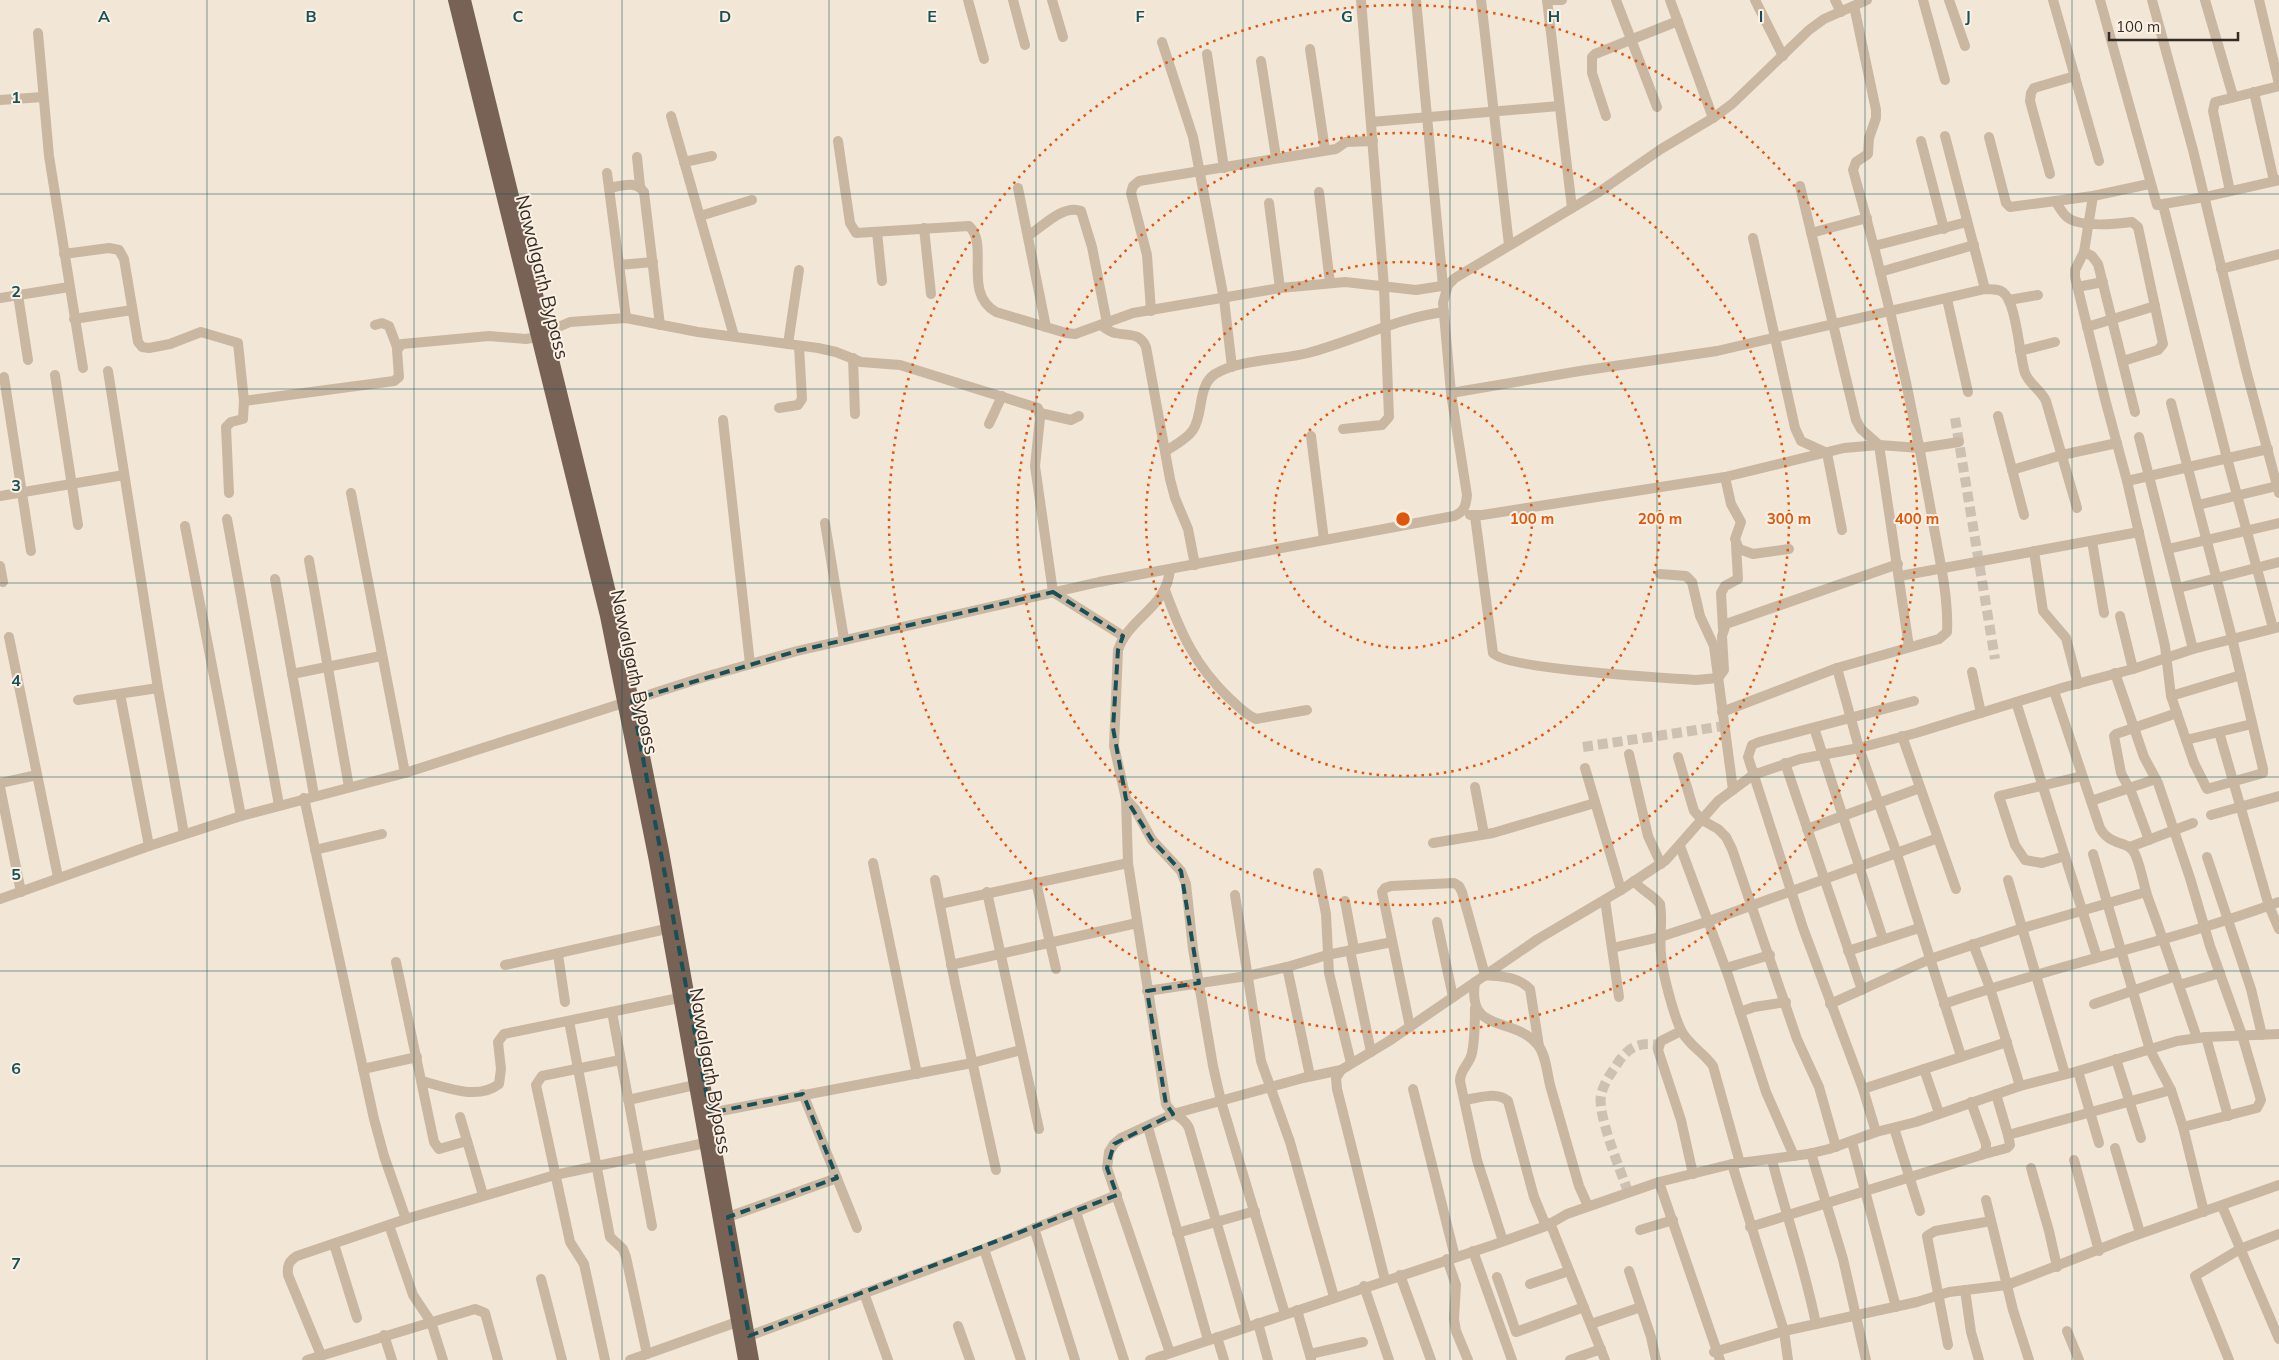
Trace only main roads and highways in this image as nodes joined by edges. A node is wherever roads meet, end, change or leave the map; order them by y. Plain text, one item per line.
1 (454, 0) edge
2 (465, 0) edge
3 (543, 336) junction
4 (628, 702) junction
5 (744, 1360) edge
6 (753, 1360) edge

1 - 3 main road, Nawalgarh Bypass
2 - 3 main road, Nawalgarh Bypass
3 - 4 main road, Nawalgarh Bypass
4 - 5 main road, Nawalgarh Bypass
4 - 6 main road, Nawalgarh Bypass

